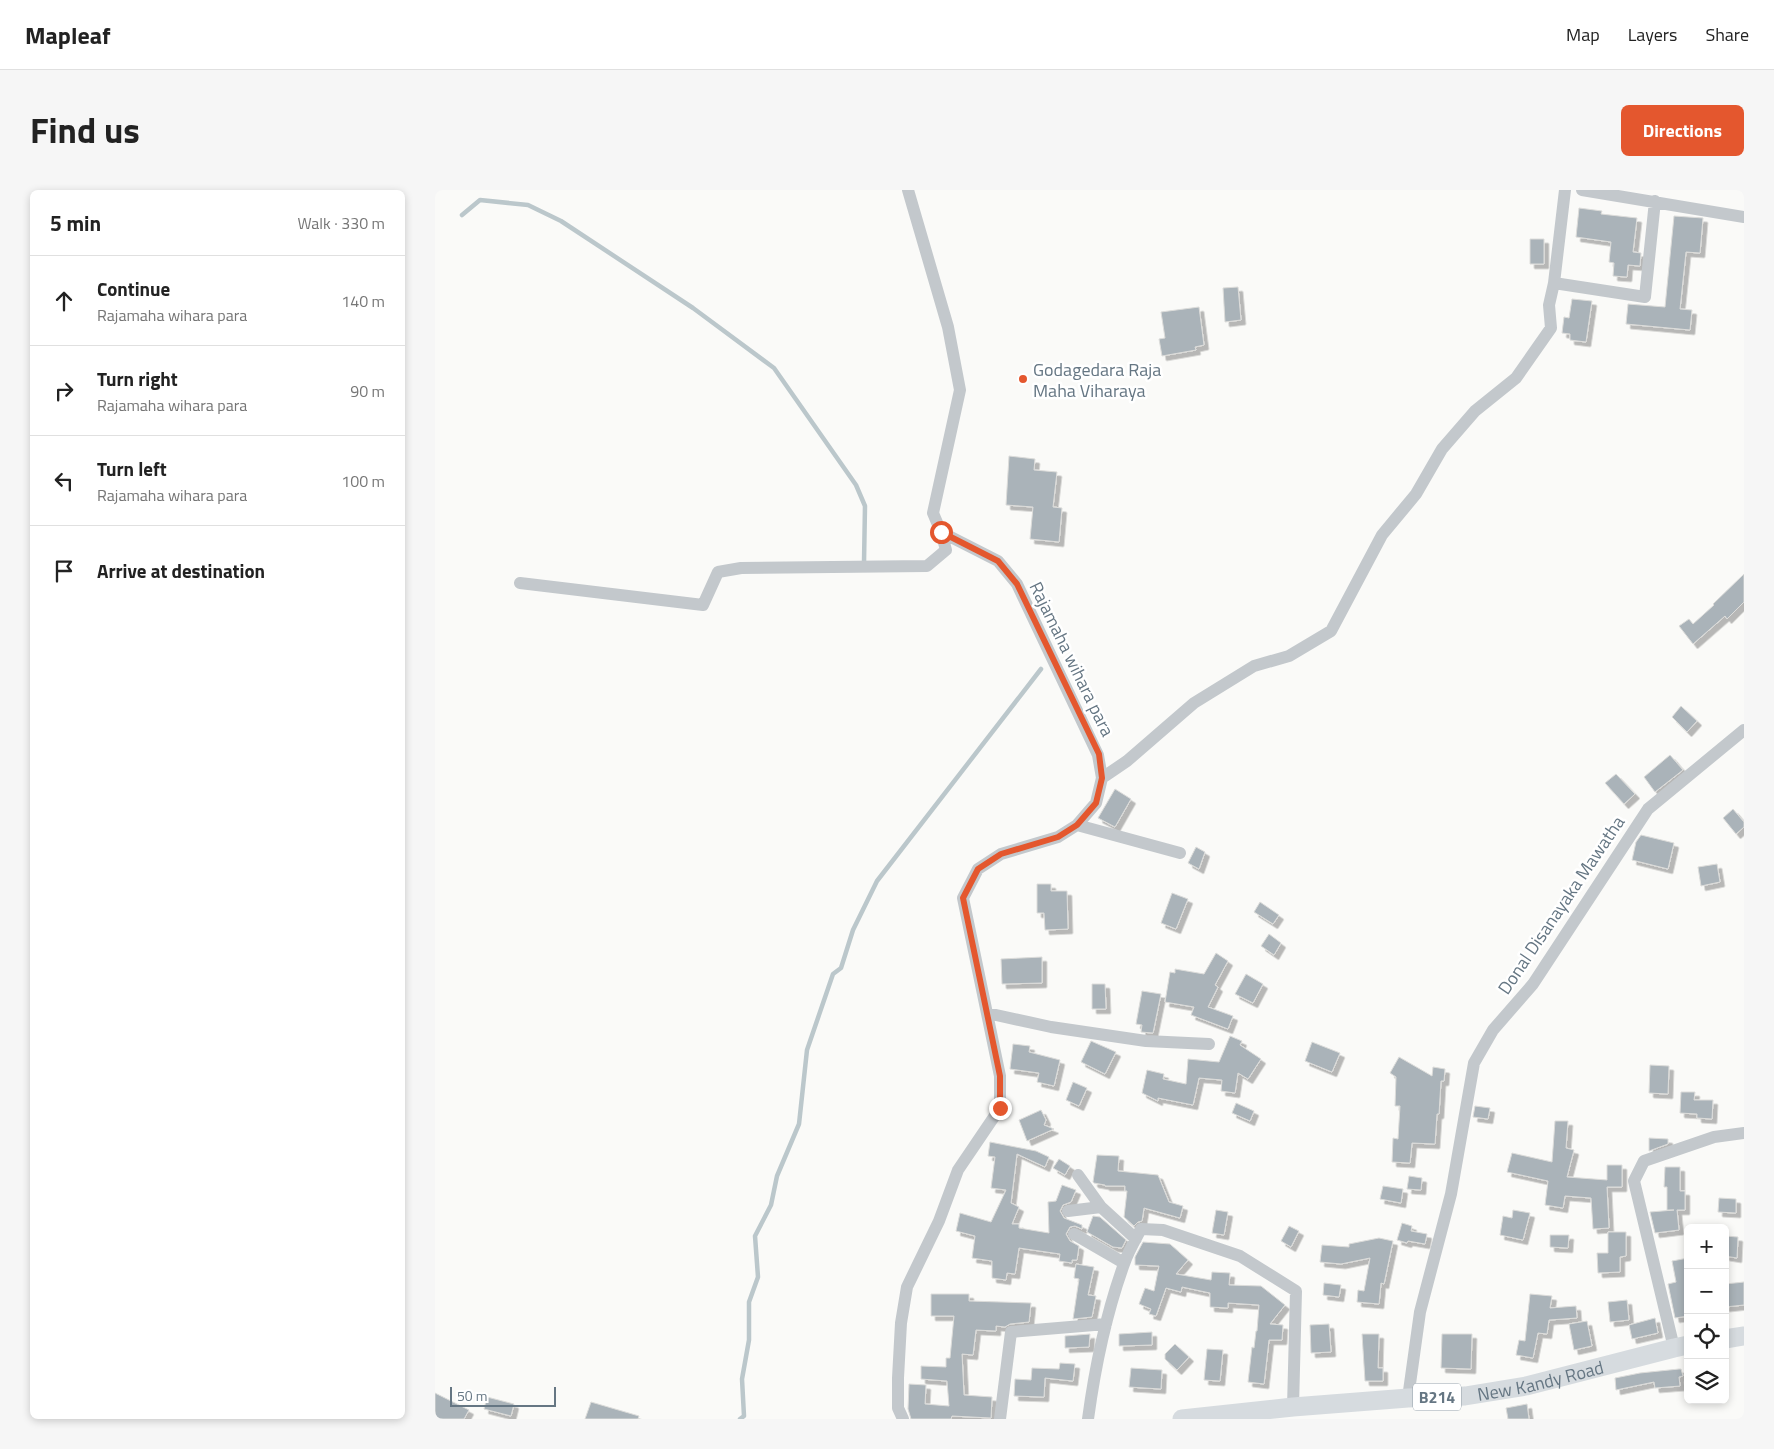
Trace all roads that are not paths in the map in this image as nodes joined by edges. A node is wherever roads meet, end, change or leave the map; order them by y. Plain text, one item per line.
1 (908, 190) edge
2 (1565, 190) edge
3 (1582, 190) edge
4 (1655, 201) junction
5 (1744, 217) edge
6 (1554, 284) junction
7 (941, 532) junction
8 (520, 583) dead end
9 (1744, 730) edge
10 (1102, 778) junction
11 (1077, 825) junction
12 (1180, 853) dead end
13 (987, 1013) junction
14 (1209, 1044) dead end
15 (1744, 1133) edge
16 (1078, 1175) dead end
17 (1101, 1207) junction
18 (1068, 1211) dead end
19 (1074, 1234) dead end
20 (1136, 1239) junction
21 (1124, 1263) junction
22 (1106, 1324) junction
23 (1744, 1336) edge
24 (1729, 1338) edge
25 (1681, 1347) edge
26 (1408, 1398) junction
27 (1293, 1407) junction
28 (903, 1419) edge
29 (1000, 1419) edge
30 (1087, 1419) edge
31 (1181, 1419) edge

1 - 7 street
2 - 6 street
3 - 4 street
4 - 5 street
4 - 6 street
6 - 10 street
7 - 8 street
7 - 10 street, Rajamaha wihara para
9 - 26 street, Donal Disanayaka Mawatha
10 - 11 street, Rajamaha wihara para
11 - 12 street
11 - 13 street, Rajamaha wihara para
13 - 14 street
13 - 28 street, Rajamaha wihara para
15 - 25 street
16 - 17 street
17 - 18 street
17 - 20 street
19 - 21 street
20 - 21 street
20 - 27 street
21 - 22 street
22 - 29 street
22 - 30 street
23 - 24 main road
25 - 26 main road, New Kandy Road / B214
26 - 27 main road, New Kandy Road / B214
27 - 31 main road, New Kandy Road / B214

